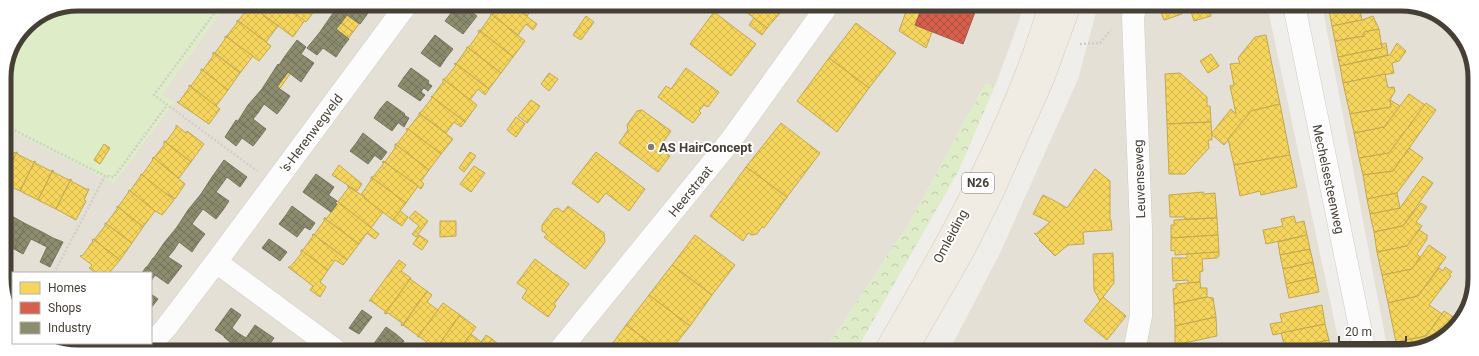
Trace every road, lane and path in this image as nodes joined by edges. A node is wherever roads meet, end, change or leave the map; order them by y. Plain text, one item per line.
1 (216, 11) edge
2 (402, 11) edge
3 (824, 11) edge
4 (1048, 11) edge
5 (1068, 11) edge
6 (1134, 11) edge
7 (1295, 11) edge
8 (1114, 27) dead end
9 (1056, 45) junction
10 (167, 105) junction
11 (11, 129) edge
12 (105, 176) junction
13 (273, 184) junction
14 (216, 262) junction
15 (55, 272) edge
16 (152, 343) edge
17 (329, 345) edge
18 (563, 345) edge
19 (889, 345) edge
20 (909, 345) edge
21 (1135, 345) edge
22 (1364, 345) edge

1 - 10 path
2 - 13 street, 's-Herenwegveld
3 - 18 street, Heerstraat
4 - 19 main road, Omleiding / N26
5 - 9 main road, Omleiding / N26
6 - 21 street, Leuvenseweg
7 - 22 street, Mechelsesteenweg
8 - 9 path
9 - 20 main road, Omleiding / N26
10 - 12 path
10 - 13 path
11 - 12 path
12 - 15 path
13 - 14 street, 's-Herenwegveld
14 - 16 street, 's-Herenwegveld
14 - 17 street

